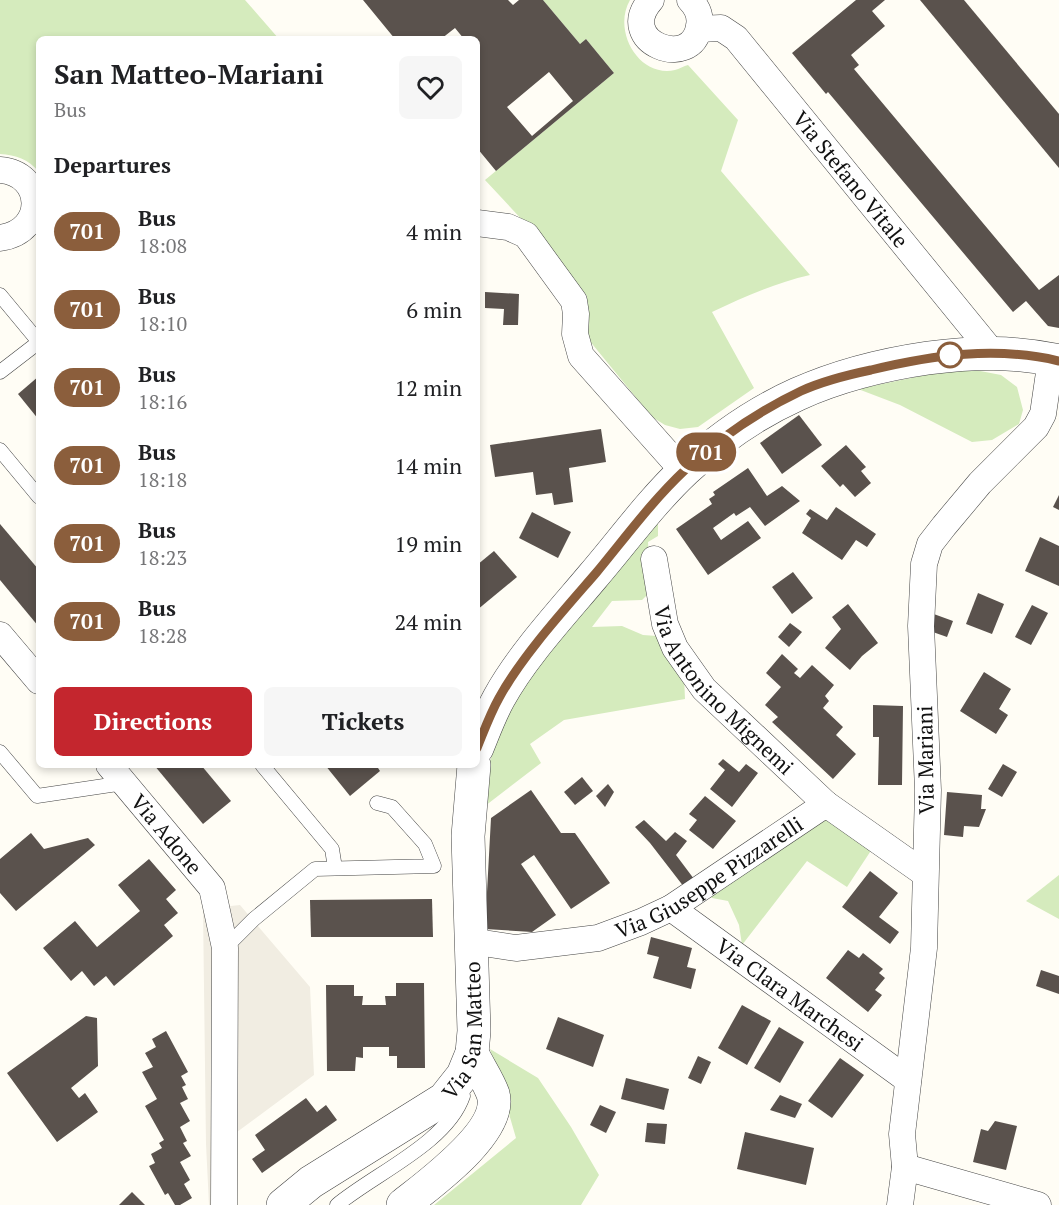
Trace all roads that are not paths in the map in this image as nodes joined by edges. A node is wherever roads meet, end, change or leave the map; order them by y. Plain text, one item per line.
1 (651, 0) edge
2 (690, 0) edge
3 (699, 29) junction
4 (0, 170) edge
5 (36, 208) edge
6 (36, 213) edge
7 (480, 223) edge
8 (0, 238) edge
9 (0, 295) edge
10 (36, 338) edge
11 (36, 344) edge
12 (992, 352) junction
13 (1055, 360) edge
14 (0, 372) edge
15 (0, 450) edge
16 (684, 472) junction
17 (36, 493) edge
18 (654, 559) dead end
19 (0, 635) edge
20 (36, 677) edge
21 (480, 740) edge
22 (0, 752) edge
23 (264, 768) edge
24 (474, 768) edge
25 (116, 774) edge
26 (376, 803) dead end
27 (826, 804) junction
28 (334, 868) junction
29 (924, 873) junction
30 (671, 908) junction
31 (470, 941) junction
32 (225, 948) junction
33 (467, 1064) junction
34 (908, 1080) junction
35 (905, 1167) junction
36 (224, 1205) edge
37 (283, 1205) edge
38 (337, 1205) edge
39 (403, 1205) edge
40 (900, 1205) edge
41 (1038, 1205) edge

1 - 3 street
2 - 3 street
3 - 12 street, Via Stefano Vitale
4 - 5 street
6 - 8 street
7 - 16 street
9 - 10 lane
11 - 14 lane
12 - 13 street
12 - 16 street
13 - 29 street, Via Mariani
15 - 17 lane
16 - 21 street
18 - 27 street, Via Antonino Mignemi
19 - 20 street
22 - 25 lane
23 - 28 lane
24 - 31 street, Via San Matteo
25 - 32 street, Via Adone
26 - 28 lane
27 - 29 street, Via Giuseppe Pizzarelli
27 - 30 street, Via Giuseppe Pizzarelli
28 - 32 lane
29 - 34 street, Via Mariani
30 - 31 street, Via Giuseppe Pizzarelli
30 - 34 street, Via Clara Marchesi
31 - 33 street, Via San Matteo
32 - 36 street, Via Adone
33 - 37 street, Via San Matteo
33 - 38 lane
33 - 39 street
34 - 35 street, Via Mariani
35 - 40 street, Via Mariani
35 - 41 street

